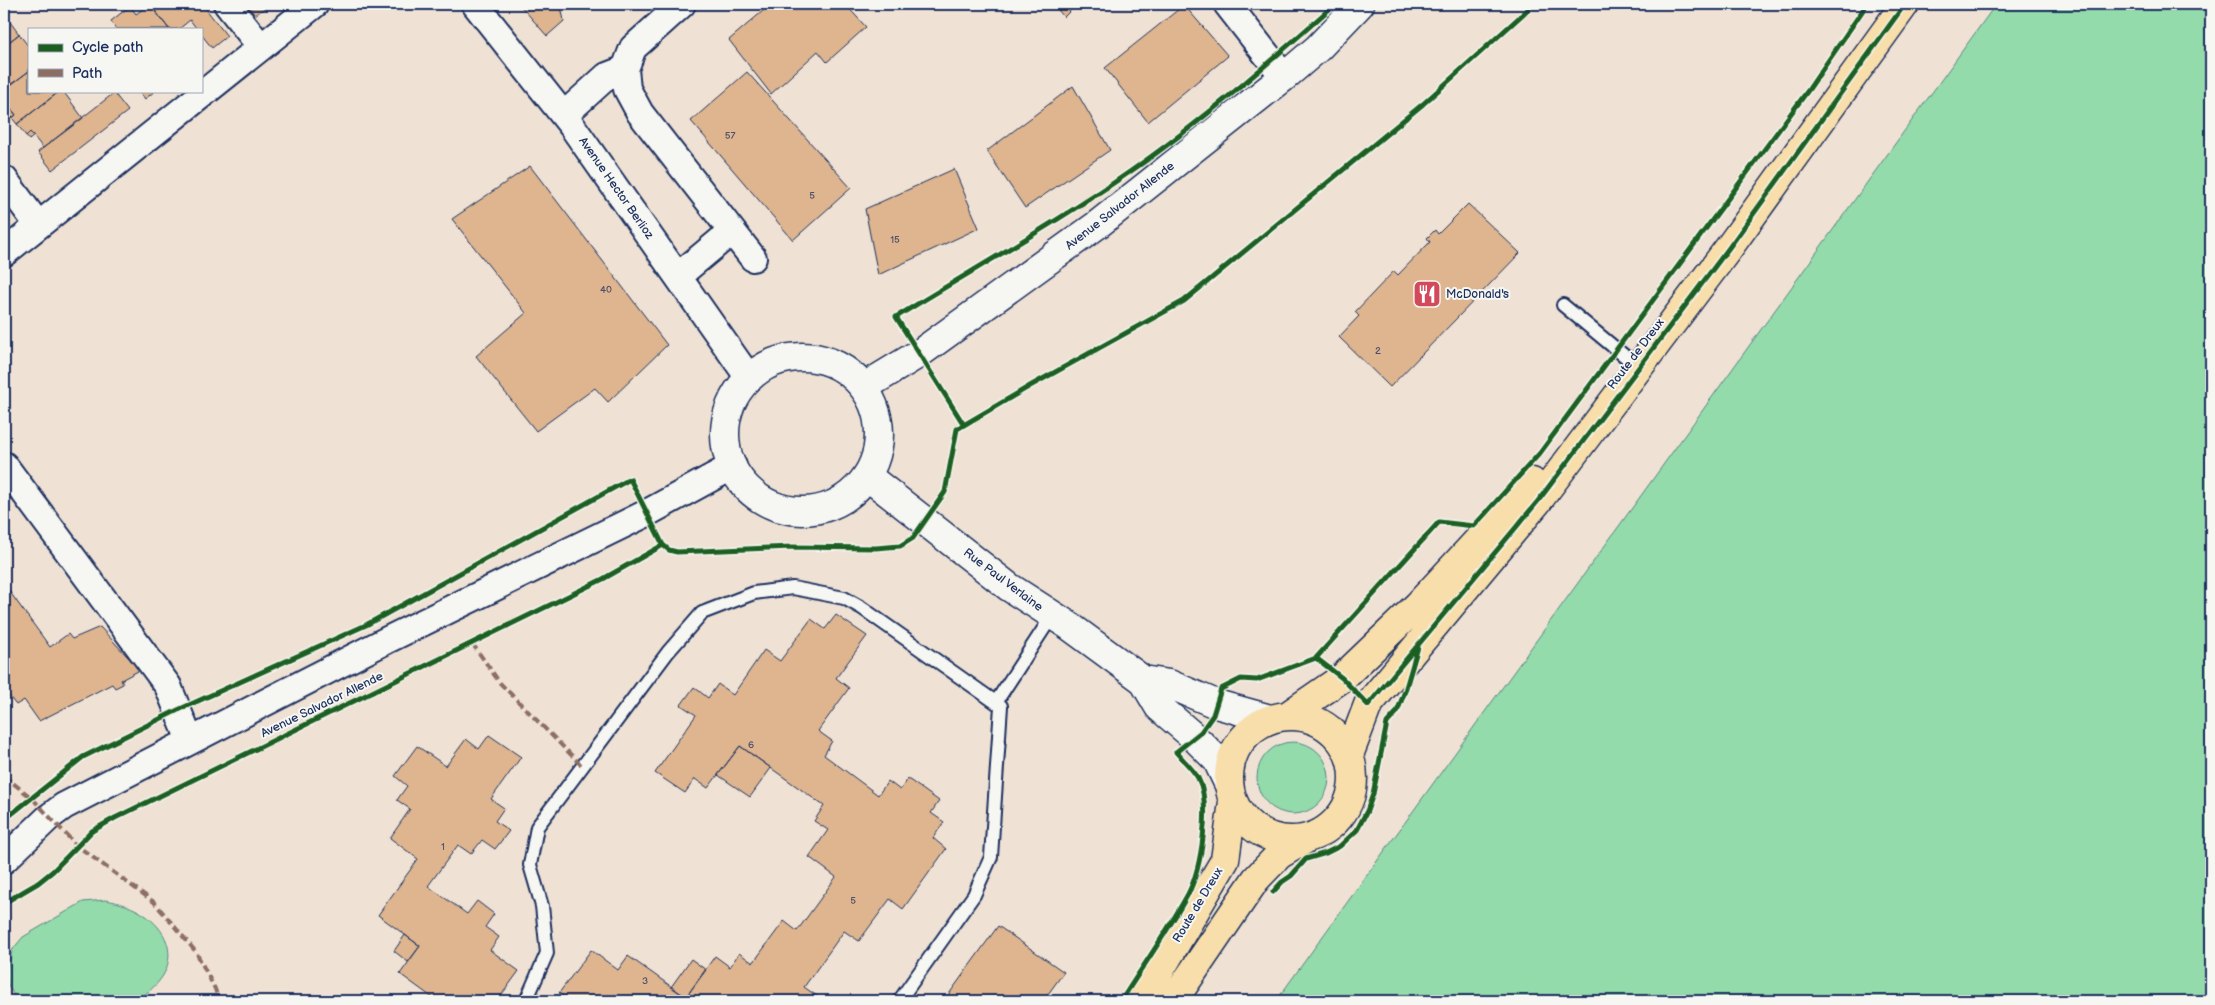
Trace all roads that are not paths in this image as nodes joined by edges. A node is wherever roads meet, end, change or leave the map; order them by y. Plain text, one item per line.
1 (227, 4) edge
2 (315, 4) edge
3 (475, 4) edge
4 (682, 4) edge
5 (1227, 4) edge
6 (1360, 4) edge
7 (1884, 4) edge
8 (1905, 4) edge
9 (261, 47) junction
10 (625, 69) junction
11 (1284, 77) junction
12 (564, 114) junction
13 (4, 180) edge
14 (33, 218) dead end
15 (732, 231) junction
16 (4, 253) edge
17 (753, 258) dead end
18 (678, 276) junction
19 (1563, 305) dead end
20 (1628, 358) junction
21 (749, 378) junction
22 (864, 387) junction
23 (4, 465) edge
24 (733, 466) junction
25 (867, 476) junction
26 (1052, 616) junction
27 (1143, 680) junction
28 (996, 702) junction
29 (1279, 718) junction
30 (190, 741) junction
31 (1349, 755) junction
32 (1231, 793) junction
33 (1306, 839) junction
34 (4, 860) edge
35 (526, 1001) edge
36 (899, 1001) edge
37 (1142, 1001) edge
38 (1172, 1001) edge

1 - 9 street
2 - 9 street
3 - 12 street, Avenue Hector Berlioz
4 - 10 street
5 - 11 street
6 - 11 street, Avenue Salvador Allende
7 - 20 main road, Route de Dreux
8 - 31 main road, Route de Dreux
9 - 16 street
10 - 12 street
10 - 15 street
11 - 22 street, Avenue Salvador Allende
12 - 18 street, Avenue Hector Berlioz
13 - 14 street
15 - 17 street
15 - 18 street
18 - 21 street, Avenue Hector Berlioz
19 - 20 lane
20 - 29 main road, Route de Dreux
21 - 22 street
21 - 24 street
22 - 25 street
23 - 30 street
24 - 25 street
24 - 30 street
25 - 26 street, Rue Paul Verlaine
26 - 27 street, Rue Paul Verlaine
26 - 28 lane
27 - 29 street, Rue Paul Verlaine
27 - 32 street, Rue Paul Verlaine
28 - 35 lane
28 - 36 lane
29 - 31 main road
29 - 32 main road
30 - 34 street
31 - 33 main road
32 - 33 main road
32 - 37 main road, Route de Dreux
33 - 38 main road

